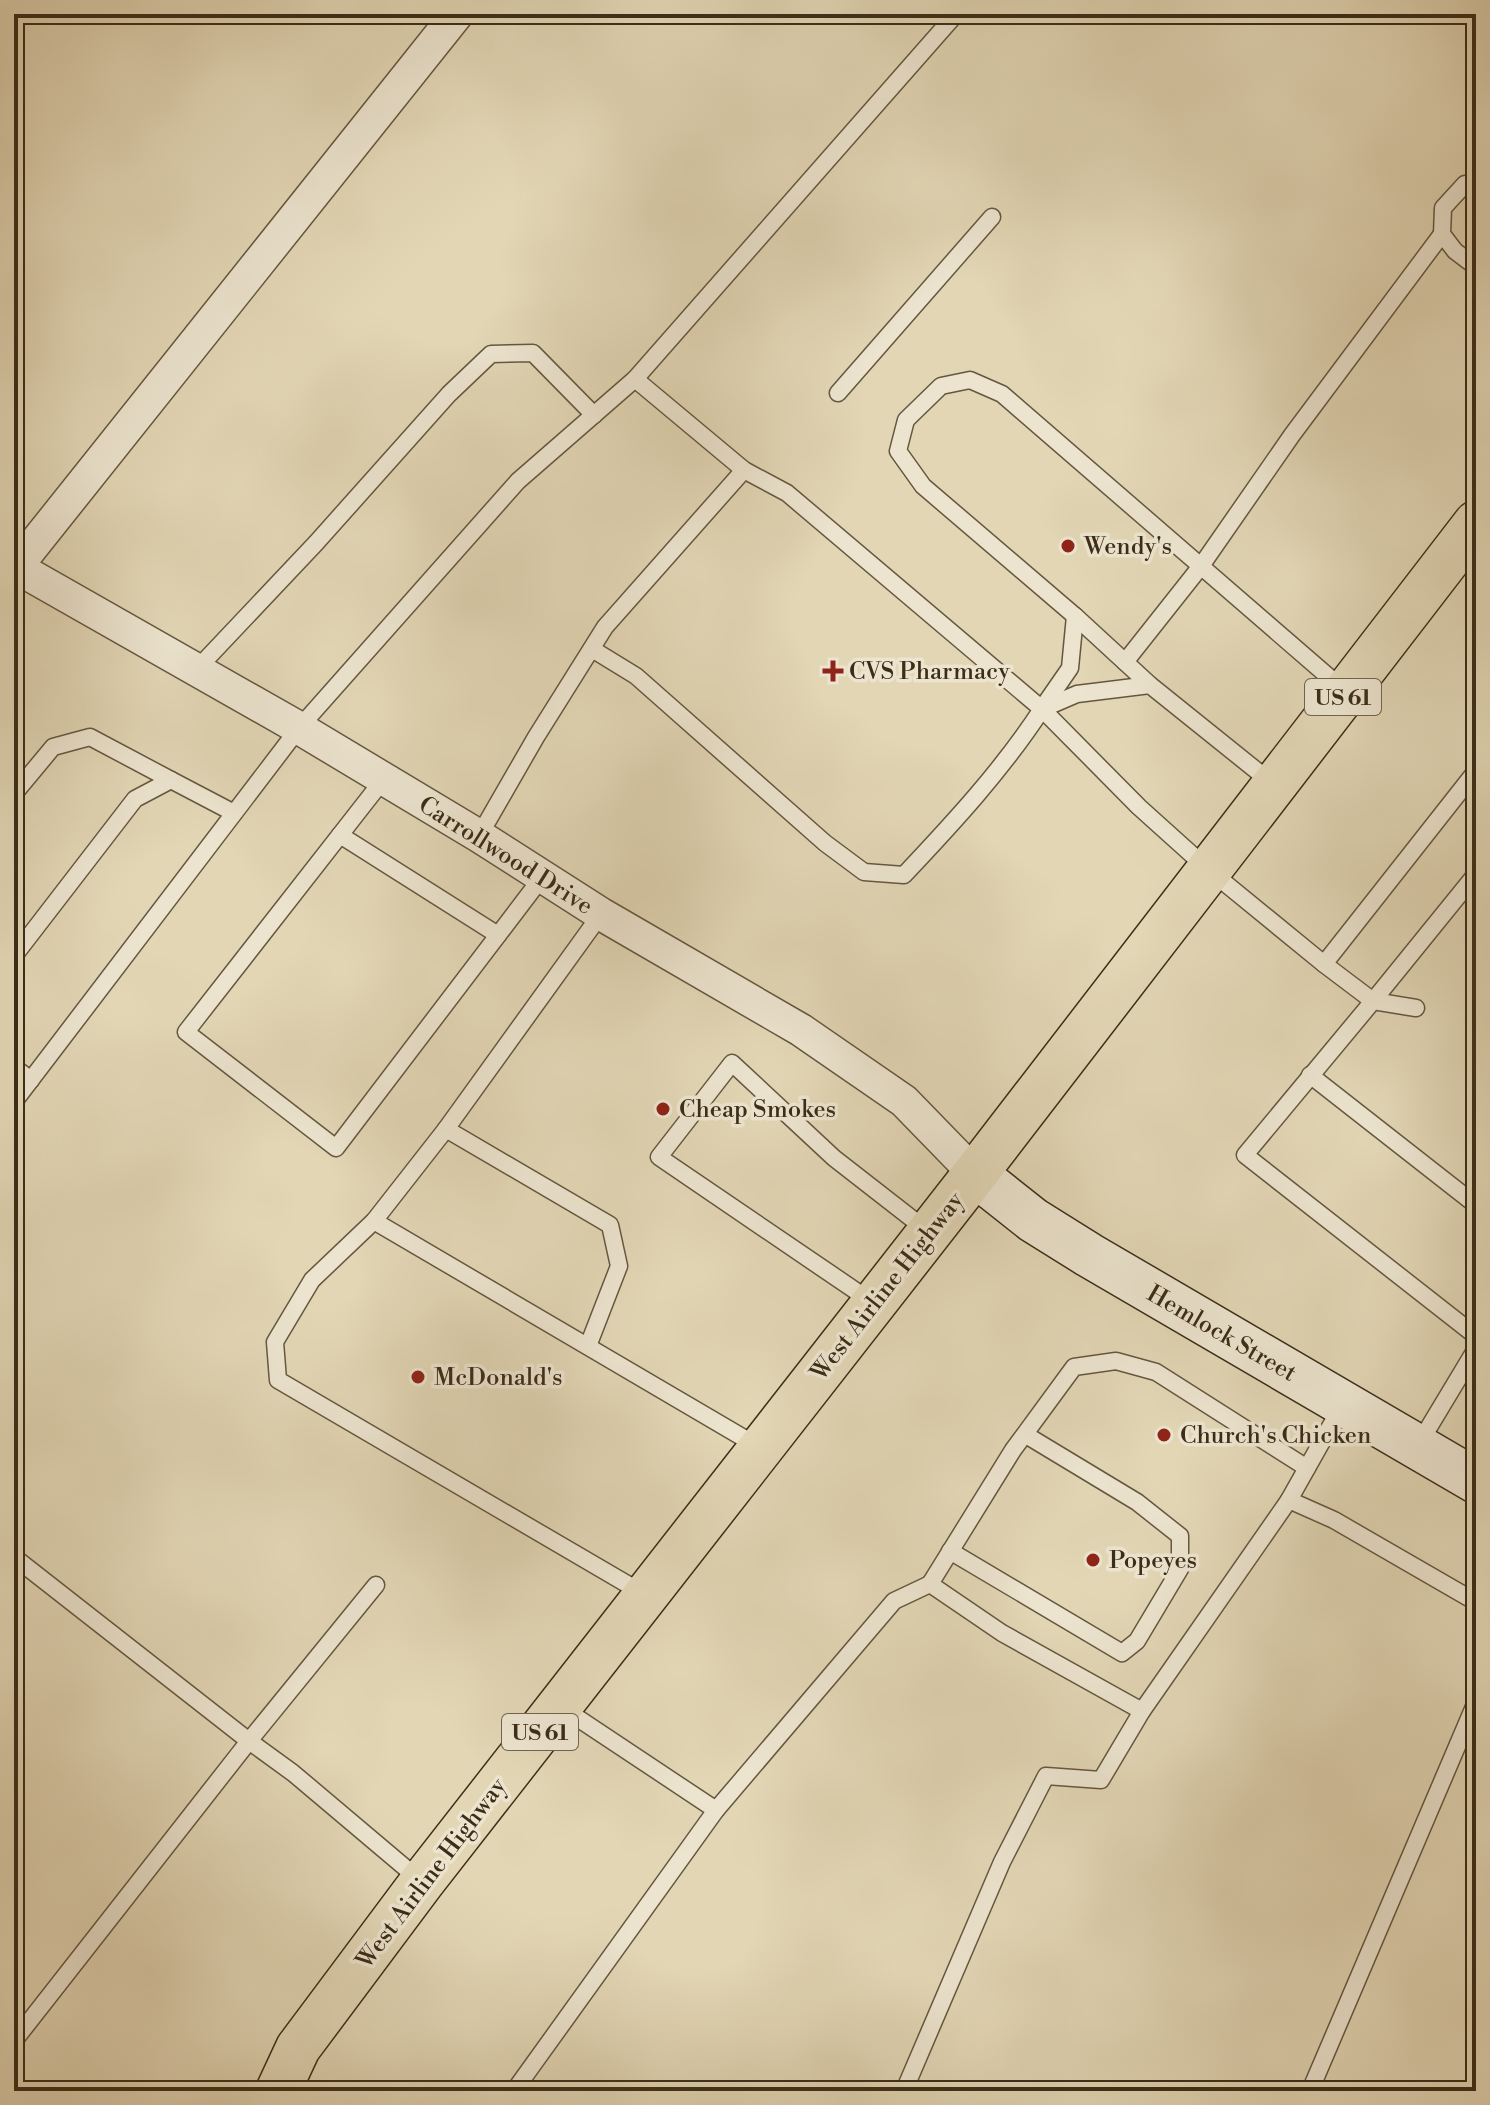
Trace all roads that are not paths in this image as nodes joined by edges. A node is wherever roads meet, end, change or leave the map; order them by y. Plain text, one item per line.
1 (457, 14) edge
2 (956, 14) edge
3 (1476, 184) edge
4 (992, 217) dead end
5 (1442, 234) junction
6 (1476, 267) edge
7 (635, 379) junction
8 (838, 393) dead end
9 (594, 415) junction
10 (744, 470) junction
11 (1476, 523) edge
12 (1201, 566) junction
13 (15, 567) edge
14 (1075, 616) junction
15 (592, 649) junction
16 (1125, 662) junction
17 (196, 670) junction
18 (1150, 685) junction
19 (1347, 692) junction
20 (1042, 709) junction
21 (299, 728) junction
22 (1476, 771) edge
23 (171, 780) junction
24 (383, 780) junction
25 (1275, 785) junction
26 (14, 794) edge
27 (234, 813) junction
28 (340, 835) junction
29 (479, 836) junction
30 (1209, 870) junction
31 (1476, 874) edge
32 (543, 876) junction
33 (601, 914) junction
34 (498, 935) junction
35 (14, 956) edge
36 (1324, 964) junction
37 (1373, 1001) junction
38 (1416, 1008) dead end
39 (14, 1067) edge
40 (1310, 1075) junction
41 (31, 1080) junction
42 (14, 1102) edge
43 (446, 1129) junction
44 (975, 1174) junction
45 (1476, 1205) edge
46 (374, 1221) junction
47 (929, 1232) junction
48 (873, 1303) junction
49 (1476, 1336) edge
50 (588, 1346) junction
51 (1476, 1349) edge
52 (1343, 1404) junction
53 (1026, 1435) junction
54 (1416, 1447) junction
55 (761, 1448) junction
56 (1307, 1468) junction
57 (1476, 1481) edge
58 (1289, 1500) junction
59 (950, 1551) junction
60 (14, 1557) edge
61 (930, 1584) junction
62 (376, 1585) dead end
63 (646, 1595) junction
64 (1476, 1602) edge
65 (1476, 1702) edge
66 (560, 1706) junction
67 (1142, 1711) junction
68 (249, 1741) junction
69 (716, 1810) junction
70 (422, 1882) junction
71 (14, 2041) edge
72 (298, 2048) junction
73 (246, 2091) edge
74 (278, 2091) edge
75 (514, 2091) edge
76 (904, 2091) edge
77 (1310, 2091) edge

1 - 13 street
2 - 7 lane
3 - 5 lane
4 - 8 lane
5 - 6 lane
5 - 12 lane
7 - 9 lane
7 - 10 lane
9 - 17 lane
9 - 21 lane
10 - 15 lane
10 - 20 lane
11 - 19 highway, West Airline Highway / US 61
12 - 14 lane
12 - 16 lane
12 - 19 lane
13 - 17 street, Carrollwood Drive
14 - 16 lane
14 - 20 lane
15 - 20 lane
15 - 29 lane
16 - 18 lane
17 - 21 street, Carrollwood Drive
18 - 20 lane
18 - 25 lane
19 - 25 highway, West Airline Highway / US 61
20 - 30 lane
21 - 24 street, Carrollwood Drive
21 - 27 lane
22 - 36 lane
23 - 26 lane
23 - 27 lane
23 - 35 lane
24 - 28 lane
24 - 29 street, Carrollwood Drive
25 - 30 highway, West Airline Highway / US 61
27 - 41 lane
28 - 34 lane
28 - 34 lane
29 - 32 street, Carrollwood Drive
30 - 36 lane
30 - 44 highway, West Airline Highway / US 61
31 - 37 lane
32 - 33 street, Carrollwood Drive
32 - 34 lane
33 - 43 lane
33 - 44 street, Carrollwood Drive
36 - 37 lane
37 - 38 lane
37 - 40 lane
39 - 41 lane
40 - 45 lane
40 - 49 lane
41 - 42 lane
43 - 46 lane
43 - 50 lane
44 - 47 highway, West Airline Highway / US 61
44 - 52 street, Hemlock Street
46 - 50 lane
46 - 63 lane
47 - 48 highway, West Airline Highway / US 61
47 - 48 lane
48 - 55 highway, West Airline Highway / US 61
50 - 55 lane
51 - 54 lane
52 - 54 street, Hemlock Street
52 - 56 lane
53 - 56 lane
53 - 59 lane
53 - 59 lane
54 - 57 street, Hemlock Street
55 - 63 highway, West Airline Highway / US 61
56 - 58 lane
58 - 64 lane
58 - 67 lane
59 - 61 lane
60 - 68 lane
61 - 67 lane
61 - 69 lane
62 - 68 lane
63 - 66 highway, West Airline Highway / US 61
65 - 77 lane
66 - 69 lane
66 - 70 highway, West Airline Highway / US 61
67 - 76 lane
68 - 70 lane
68 - 71 lane
69 - 75 lane
70 - 72 highway, West Airline Highway / US 61
72 - 73 highway, West Airline Highway / US 61
72 - 74 highway, West Airline Highway / US 61

